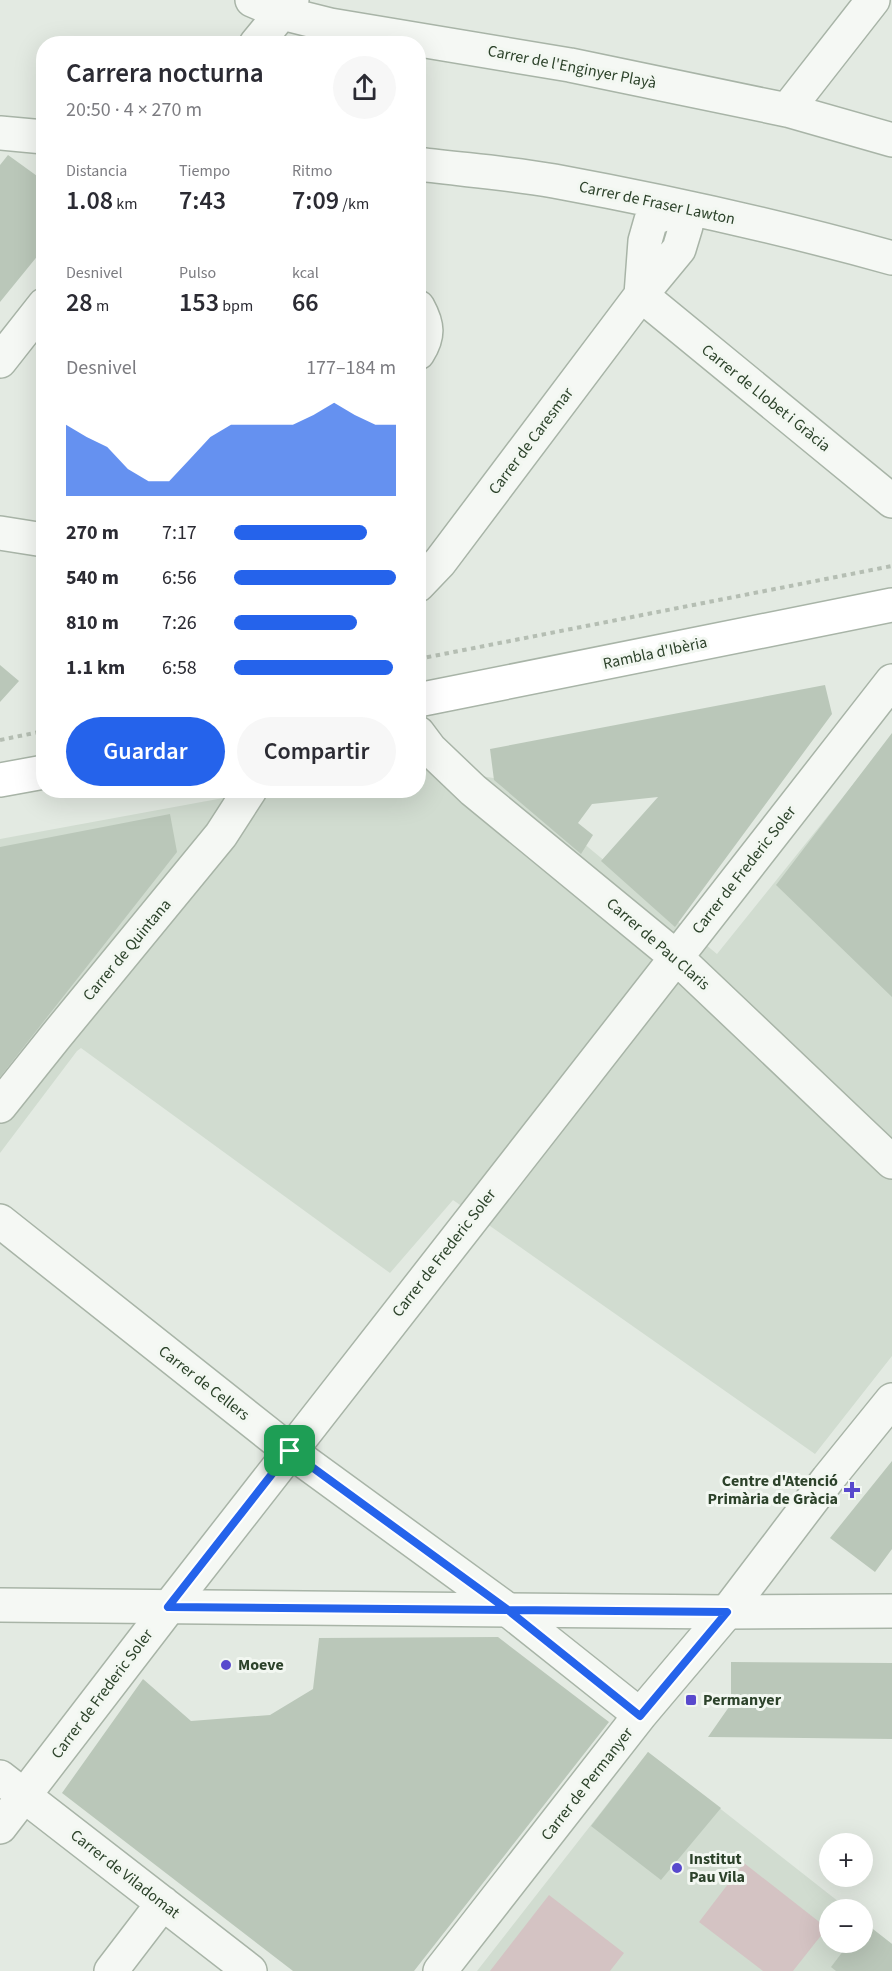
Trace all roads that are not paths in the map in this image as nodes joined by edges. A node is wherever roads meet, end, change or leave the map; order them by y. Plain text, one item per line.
1 (252, 0) edge
2 (873, 0) edge
3 (287, 6) edge
4 (263, 36) edge
5 (398, 36) edge
6 (426, 41) edge
7 (787, 110) junction
8 (0, 133) edge
9 (36, 136) edge
10 (892, 140) edge
11 (426, 165) edge
12 (685, 208) junction
13 (892, 258) edge
14 (641, 295) junction
15 (36, 315) edge
16 (0, 360) edge
17 (892, 501) edge
18 (0, 533) edge
19 (36, 539) edge
20 (426, 577) edge
21 (892, 605) edge
22 (892, 681) edge
23 (426, 698) edge
24 (426, 744) edge
25 (36, 773) edge
26 (0, 780) edge
27 (245, 798) edge
28 (676, 957) junction
29 (0, 1106) edge
30 (892, 1162) edge
31 (0, 1221) edge
32 (892, 1400) edge
33 (290, 1451) junction
34 (0, 1605) edge
35 (168, 1607) junction
36 (508, 1610) junction
37 (892, 1611) edge
38 (727, 1612) junction
39 (640, 1716) junction
40 (12, 1787) edge
41 (0, 1827) edge
42 (163, 1903) junction
43 (111, 1971) edge
44 (250, 1971) edge
45 (440, 1971) edge

1 - 3 street, Carrer de l'Enginyer Playà
2 - 7 street
3 - 4 street
3 - 5 street, Carrer de l'Enginyer Playà
6 - 7 street, Carrer de l'Enginyer Playà
7 - 10 street, Carrer de l'Enginyer Playà
8 - 9 street
11 - 12 street, Carrer de Fraser Lawton
12 - 13 street, Carrer de Fraser Lawton
12 - 14 street, Carrer de Caresmar
14 - 17 street, Carrer de Llobet i Gràcia
14 - 20 street, Carrer de Caresmar
15 - 16 street
18 - 19 street
21 - 23 main road, Rambla d'Ibèria
22 - 28 street, Carrer de Frederic Soler
24 - 28 street, Carrer de Pau Claris
25 - 26 main road
27 - 29 street, Carrer de Quintana
28 - 30 street, Carrer de Pau Claris
28 - 33 street, Carrer de Frederic Soler
31 - 33 street, Carrer de Cellers
32 - 38 street, Carrer de Permanyer
33 - 35 street, Carrer de Frederic Soler
33 - 36 street, Carrer de Cellers
34 - 35 street
35 - 36 street
35 - 40 street, Carrer de Frederic Soler
36 - 38 street
36 - 39 street, Carrer de Cellers
37 - 38 street
38 - 39 street, Carrer de Permanyer
39 - 45 street, Carrer de Permanyer
40 - 41 street, Carrer de Frederic Soler
40 - 42 street, Carrer de Viladomat
42 - 43 street
42 - 44 street, Carrer de Viladomat

